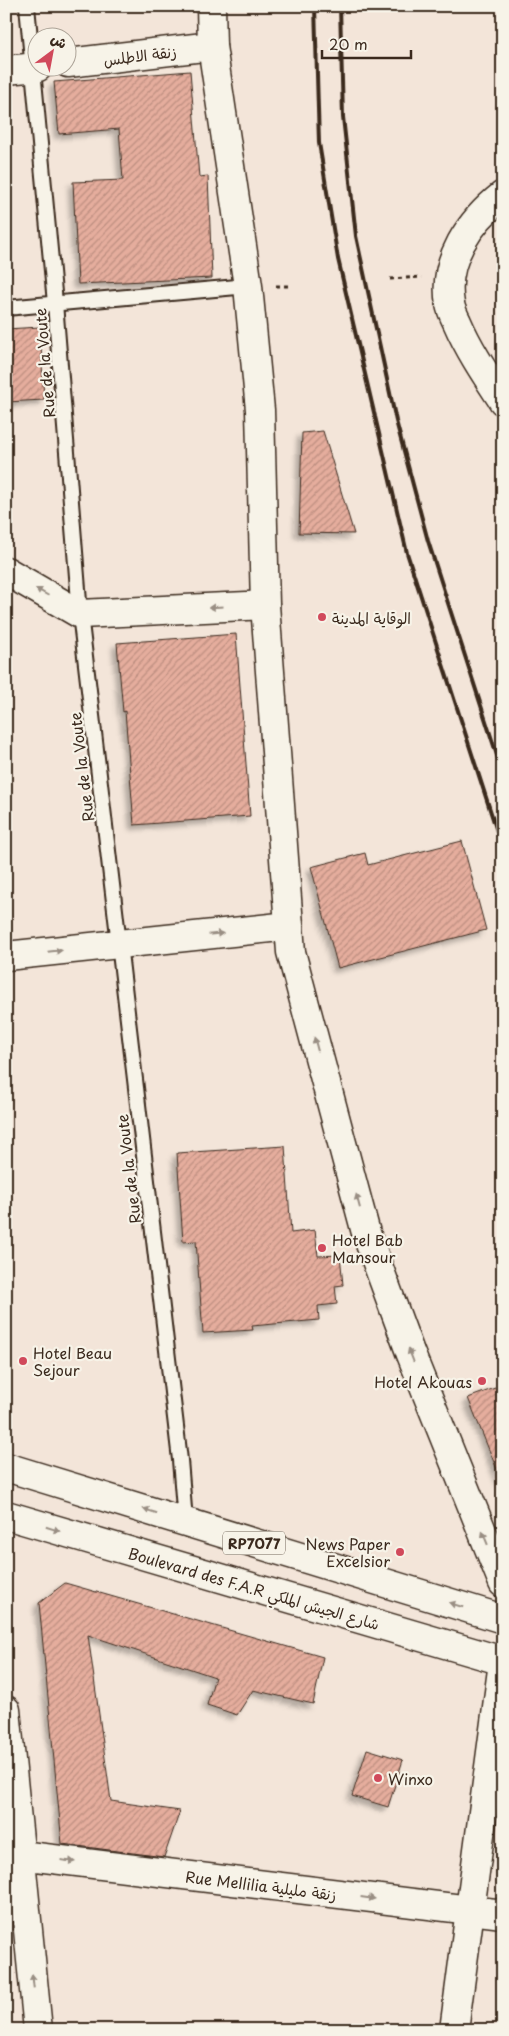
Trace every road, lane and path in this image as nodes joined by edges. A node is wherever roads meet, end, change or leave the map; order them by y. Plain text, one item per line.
1 (27, 6) edge
2 (211, 6) edge
3 (212, 46) junction
4 (78, 62) edge
5 (25, 68) edge
6 (503, 195) edge
7 (248, 286) junction
8 (55, 303) junction
9 (6, 308) edge
10 (503, 401) edge
11 (6, 571) edge
12 (264, 605) junction
13 (80, 614) junction
14 (289, 926) junction
15 (118, 944) junction
16 (6, 956) edge
17 (6, 1467) edge
18 (6, 1515) edge
19 (185, 1522) junction
20 (503, 1583) edge
21 (503, 1619) edge
22 (503, 1662) edge
23 (6, 1710) edge
24 (20, 1856) junction
25 (471, 1910) junction
26 (503, 1914) edge
27 (38, 2030) edge
28 (454, 2030) edge

1 - 5 lane, Rue de la Voute
2 - 3 street
3 - 4 street, زنقة الاطلس
3 - 7 street
5 - 8 lane, Rue de la Voute
6 - 10 street
7 - 8 lane
7 - 12 street
8 - 9 lane
8 - 13 lane, Rue de la Voute
13 -> 11 street
12 -> 13 street
12 - 14 street
13 - 15 lane, Rue de la Voute
15 -> 14 street
20 -> 14 street
16 -> 15 street
15 - 19 lane, Rue de la Voute
19 -> 17 street, RP7077
18 -> 22 street, Boulevard des F.A.R شارع الجيش الملكي
21 -> 19 street, RP7077
22 - 25 street
23 - 24 street
24 -> 25 street, Rue Mellilia زنقة مليلية
27 -> 24 street
25 - 26 street, Rue Mellilia زنقة مليلية
25 - 28 street

